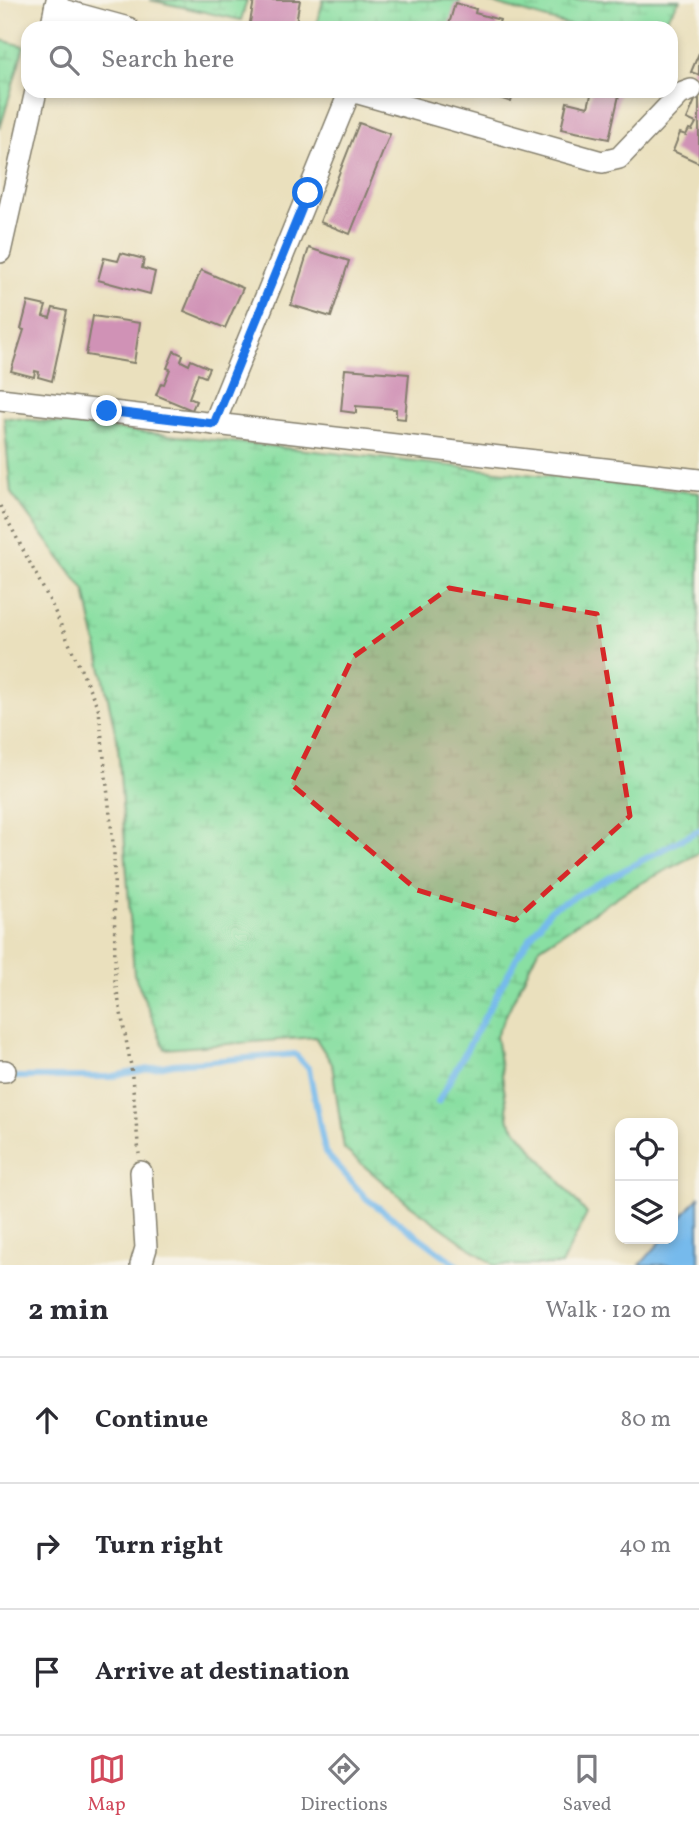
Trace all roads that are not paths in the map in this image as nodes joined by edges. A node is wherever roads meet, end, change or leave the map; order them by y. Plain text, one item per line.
1 (54, 12) edge
2 (96, 21) edge
3 (691, 90) dead end
4 (678, 96) edge
5 (34, 98) edge
6 (348, 98) edge
7 (376, 98) edge
8 (676, 98) edge
9 (5, 206) edge
10 (0, 252) edge
11 (0, 399) edge
12 (214, 424) junction
13 (699, 480) edge
14 (141, 1172) road end
15 (141, 1265) edge

1 - 2 street
3 - 4 street
5 - 9 street
6 - 12 street
7 - 8 street
9 - 10 street
11 - 12 street
12 - 13 street
14 - 15 street

